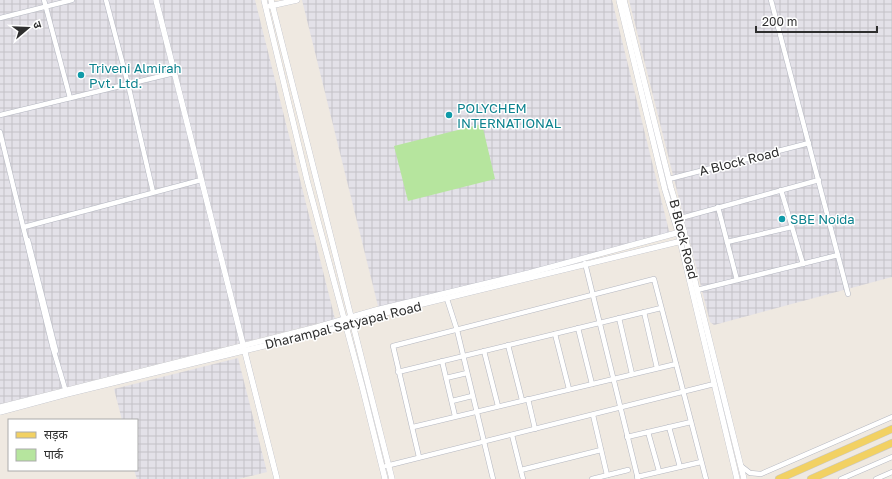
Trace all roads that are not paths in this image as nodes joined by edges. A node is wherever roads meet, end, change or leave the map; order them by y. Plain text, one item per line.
1 (44, 0) edge
2 (72, 0) edge
3 (106, 0) edge
4 (156, 0) edge
5 (297, 0) edge
6 (619, 0) edge
7 (624, 0) edge
8 (771, 0) edge
9 (269, 2) edge
10 (46, 7) junction
11 (0, 18) edge
12 (174, 73) junction
13 (128, 84) junction
14 (70, 98) junction
15 (0, 115) edge
16 (0, 132) edge
17 (809, 143) junction
18 (669, 179) junction
19 (201, 180) junction
20 (819, 180) junction
21 (781, 190) junction
22 (153, 192) junction
23 (718, 207) junction
24 (680, 218) junction
25 (24, 227) junction
26 (792, 227) junction
27 (681, 231) junction
28 (683, 241) junction
29 (727, 242) junction
30 (838, 255) junction
31 (585, 263) junction
32 (803, 264) junction
33 (736, 280) junction
34 (697, 290) junction
35 (848, 294) dead end
36 (592, 295) junction
37 (447, 300) junction
38 (662, 308) junction
39 (644, 312) junction
40 (347, 317) junction
41 (619, 318) junction
42 (599, 323) junction
43 (352, 324) junction
44 (346, 326) junction
45 (578, 328) junction
46 (457, 330) junction
47 (554, 334) junction
48 (508, 345) junction
49 (244, 348) junction
50 (484, 351) junction
51 (463, 356) junction
52 (442, 361) junction
53 (676, 364) junction
54 (657, 368) junction
55 (398, 372) junction
56 (467, 373) junction
57 (632, 374) junction
58 (446, 378) junction
59 (613, 379) junction
60 (592, 384) junction
61 (714, 384) junction
62 (569, 389) junction
63 (66, 392) junction
64 (683, 392) junction
65 (472, 396) junction
66 (528, 399) junction
67 (522, 400) junction
68 (452, 401) junction
69 (498, 406) junction
70 (0, 407) edge
71 (620, 409) junction
72 (476, 411) junction
73 (0, 412) edge
74 (593, 415) junction
75 (455, 416) junction
76 (892, 417) edge
77 (691, 422) junction
78 (412, 427) junction
79 (669, 427) junction
80 (535, 429) junction
81 (892, 429) edge
82 (648, 432) junction
83 (512, 435) junction
84 (627, 437) junction
85 (483, 442) junction
86 (892, 443) edge
87 (601, 450) junction
88 (419, 457) junction
89 (892, 457) edge
90 (701, 462) junction
91 (385, 466) junction
92 (741, 466) junction
93 (680, 467) junction
94 (521, 470) junction
95 (628, 470) dead end
96 (659, 471) junction
97 (892, 472) edge
98 (607, 475) junction
99 (637, 478) edge
100 (277, 479) edge
101 (385, 479) edge
102 (392, 479) edge
103 (493, 479) edge
104 (523, 479) edge
105 (592, 479) edge
106 (706, 479) edge
107 (738, 479) edge
108 (744, 479) edge
109 (779, 479) edge
110 (811, 479) edge
111 (841, 479) edge
112 (876, 479) edge

1 - 10 street
2 - 10 street
3 - 13 street
4 - 12 street
5 - 9 street
6 - 27 street, B Block Road
7 - 18 street, B Block Road
8 - 17 street
9 - 40 street
9 - 40 street
10 - 11 street
10 - 14 street
12 - 13 street
12 - 19 street
13 - 14 street
13 - 22 street
14 - 15 street
16 - 25 street
17 - 18 street, A Block Road
17 - 20 street
18 - 24 street, B Block Road
19 - 22 street
19 - 49 street
20 - 21 street
20 - 30 street
21 - 23 street
21 - 26 street
22 - 25 street
23 - 24 street
23 - 29 street
24 - 27 street, B Block Road
25 - 63 street
26 - 29 street
26 - 32 street
27 - 28 street, B Block Road
27 - 40 street, Dharampal Satyapal Road
28 - 31 street, Dharampal Satyapal Road
28 - 34 street, B Block Road
28 - 61 street, B Block Road
29 - 33 street
30 - 32 street
30 - 35 street
31 - 36 street
31 - 37 street, Dharampal Satyapal Road
32 - 33 street
33 - 34 street
34 - 92 street, B Block Road
36 - 38 street
36 - 42 street
36 - 46 street
37 - 43 street, Dharampal Satyapal Road
37 - 46 street
38 - 39 street
38 - 53 street
39 - 41 street
39 - 54 street
40 - 43 street
40 - 44 street
40 - 49 street, Dharampal Satyapal Road
41 - 42 street
41 - 57 street
42 - 45 street
42 - 59 street
43 - 44 street, Dharampal Satyapal Road
43 - 91 street
44 - 49 street, Dharampal Satyapal Road
44 - 91 street
45 - 47 street
45 - 60 street
46 - 51 street
46 - 55 street
47 - 48 street
47 - 62 street
48 - 50 street
48 - 67 street
49 - 63 street, Dharampal Satyapal Road
49 - 100 street
50 - 51 street
50 - 69 street
51 - 52 street
51 - 56 street
52 - 55 street
52 - 58 street
53 - 54 street
53 - 64 street
54 - 57 street
55 - 78 street
56 - 58 street
56 - 65 street
57 - 59 street
58 - 68 street
59 - 60 street
59 - 71 street
60 - 62 street
61 - 64 street
61 - 107 street, B Block Road
62 - 66 street
63 - 70 street, Dharampal Satyapal Road
63 - 73 street, Dharampal Satyapal Road
64 - 71 street
64 - 77 street
65 - 68 street
65 - 72 street
66 - 67 street
66 - 80 street
67 - 69 street
68 - 75 street
69 - 72 street
71 - 74 street
71 - 84 street
72 - 75 street
72 - 85 street
74 - 80 street
74 - 87 street
75 - 78 street
76 - 92 street
77 - 79 street
77 - 90 street
78 - 88 street
79 - 82 street
79 - 93 street
80 - 83 street
81 - 109 main road
82 - 84 street
82 - 96 street
83 - 85 street
83 - 94 street
84 - 99 street
85 - 88 street
85 - 103 street
86 - 110 main road
87 - 94 street
87 - 98 street
88 - 91 street
89 - 111 street
90 - 93 street
90 - 106 street
91 - 101 street
91 - 102 street
92 - 108 street, B Block Road
93 - 96 street
94 - 104 street
95 - 98 street
96 - 99 street
97 - 112 street
98 - 105 street

